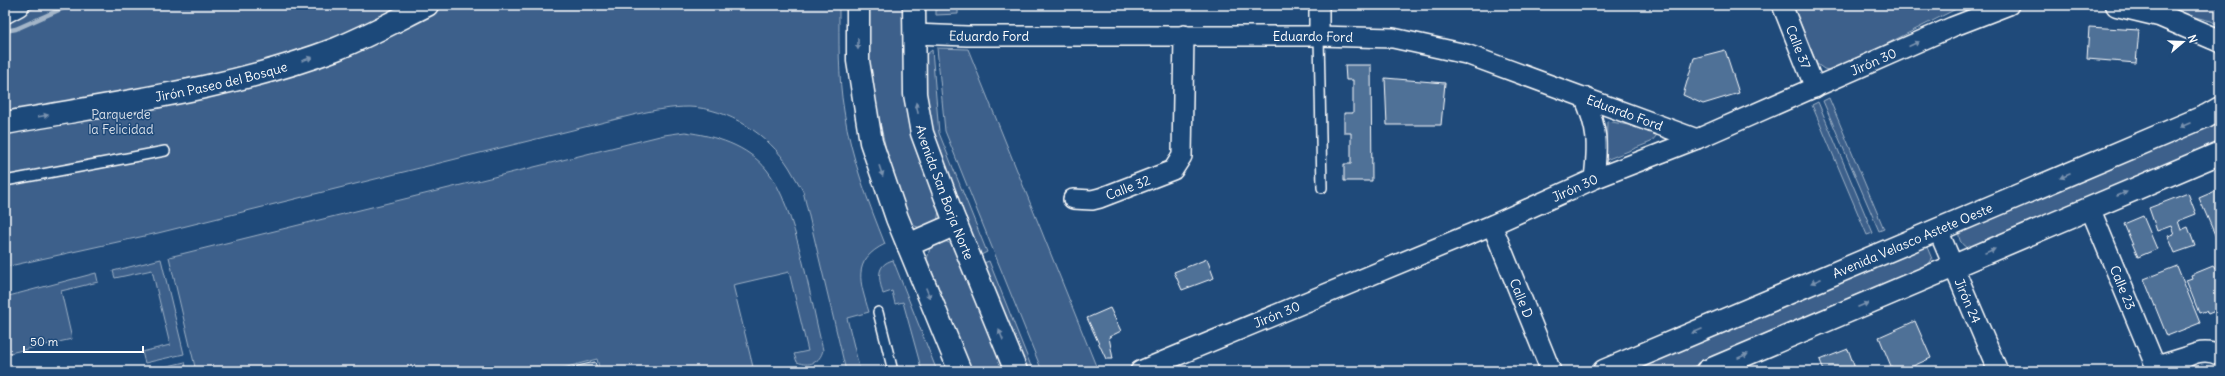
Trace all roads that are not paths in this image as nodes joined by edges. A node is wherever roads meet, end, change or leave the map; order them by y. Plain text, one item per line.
1 (18, 5) edge
2 (427, 5) edge
3 (858, 5) edge
4 (914, 5) edge
5 (1319, 5) edge
6 (1782, 5) edge
7 (2009, 5) edge
8 (2117, 5) edge
9 (5, 12) edge
10 (914, 34) junction
11 (1184, 35) junction
12 (1319, 36) junction
13 (2220, 41) edge
14 (1815, 88) junction
15 (1584, 97) junction
16 (2220, 108) edge
17 (5, 122) edge
18 (1696, 139) junction
19 (165, 151) dead end
20 (2220, 153) edge
21 (1594, 179) junction
22 (5, 181) edge
23 (1322, 188) dead end
24 (1073, 199) dead end
25 (2090, 208) junction
26 (956, 224) junction
27 (1492, 225) junction
28 (1938, 230) junction
29 (908, 245) junction
30 (1954, 266) junction
31 (878, 312) dead end
32 (2220, 342) edge
33 (2220, 356) edge
34 (2179, 361) edge
35 (893, 371) edge
36 (960, 371) edge
37 (1016, 371) edge
38 (1140, 371) edge
39 (1551, 371) edge
40 (1604, 371) edge
41 (1707, 371) edge
42 (1998, 371) edge

1 - 9 street
17 -> 2 street, Jirón Paseo del Bosque
3 -> 29 street
4 - 10 street, Avenida San Borja Norte
5 - 12 street
6 - 14 street, Calle 37
14 -> 7 street, Jirón 30
8 - 13 street
10 - 11 street, Eduardo Ford
26 -> 10 street, Avenida San Borja Norte
11 - 12 street, Eduardo Ford
11 - 24 street, Calle 32
12 - 15 street, Eduardo Ford
12 - 23 lane
14 - 18 street, Jirón 30
15 - 18 street, Eduardo Ford
15 - 21 street
16 -> 28 street, Avenida Velasco Astete Oeste
18 - 21 street, Jirón 30
19 - 22 lane
25 -> 20 street
21 - 27 street, Jirón 30
30 -> 25 street
25 - 34 street, Calle 23
26 - 29 street
37 -> 26 street, Avenida San Borja Norte
27 - 38 street, Jirón 30
27 - 39 street, Calle D
28 - 30 street, Jirón 24
28 -> 40 street, Avenida Velasco Astete Oeste
29 -> 36 street
41 -> 30 street
30 - 42 street, Jirón 24
31 - 35 lane
32 - 34 street
33 - 34 street

